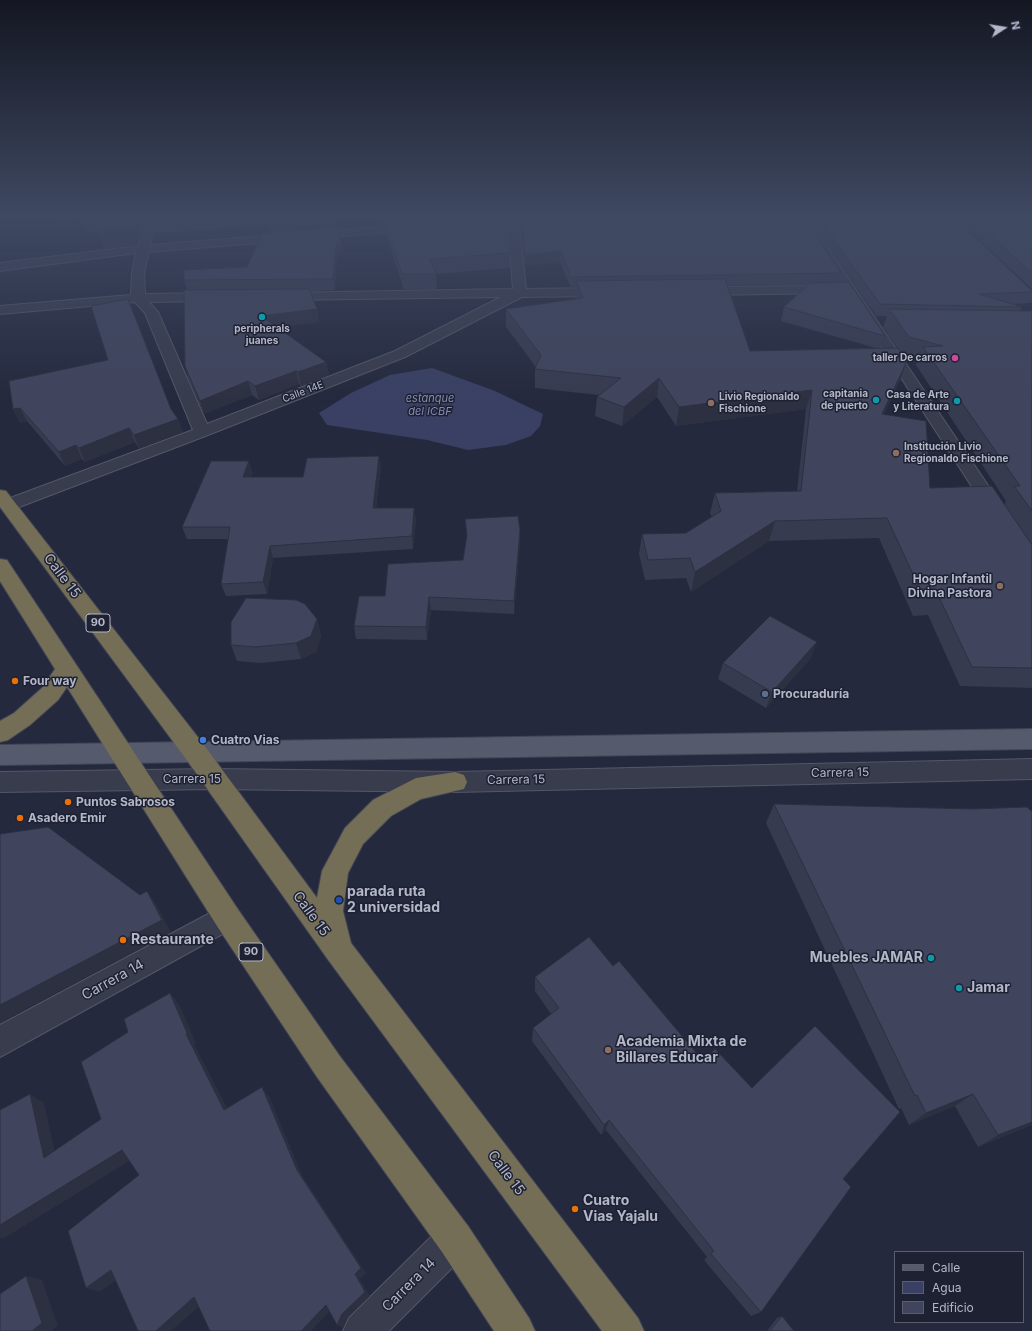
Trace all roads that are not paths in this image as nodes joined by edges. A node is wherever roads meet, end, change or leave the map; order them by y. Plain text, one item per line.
1 (138, 278) edge
2 (518, 278) edge
3 (843, 278) edge
4 (851, 290) junction
5 (686, 291) edge
6 (614, 292) edge
7 (520, 293) junction
8 (273, 296) edge
9 (226, 297) edge
10 (138, 298) junction
11 (0, 310) edge
12 (202, 432) junction
13 (4, 500) edge
14 (1006, 526) edge
15 (0, 564) edge
16 (67, 669) junction
17 (0, 733) edge
18 (1032, 739) edge
19 (195, 752) junction
20 (121, 753) junction
21 (0, 755) edge
22 (1032, 769) edge
23 (214, 779) junction
24 (138, 780) junction
25 (0, 782) edge
26 (455, 782) junction
27 (227, 917) junction
28 (339, 951) junction
29 (0, 1042) edge
30 (455, 1239) junction
31 (362, 1331) edge
32 (516, 1331) edge
33 (625, 1331) edge

1 - 10 street
2 - 7 street
3 - 4 street
4 - 5 street
4 - 14 street
6 - 7 street
7 - 8 street
7 - 12 street, Calle 14E
9 - 10 street
10 - 11 street
10 - 12 street
12 - 13 street, Calle 14E
13 - 19 highway, Calle 15 / 90
15 - 16 highway, 90
16 - 17 highway
16 - 20 highway, 90
18 - 19 main road
19 - 20 main road
19 - 23 highway, Calle 15 / 90
20 - 21 main road
20 - 24 highway, 90
22 - 26 street, Carrera 15
23 - 24 street, Carrera 15
23 - 26 street, Carrera 15
23 - 28 highway, Calle 15 / 90
24 - 25 street, Carrera 15
24 - 27 highway, 90
26 - 28 highway
27 - 29 street, Carrera 14
27 - 30 highway, 90
28 - 33 highway, Calle 15 / 90
30 - 31 street, Carrera 14
30 - 32 highway, 90

